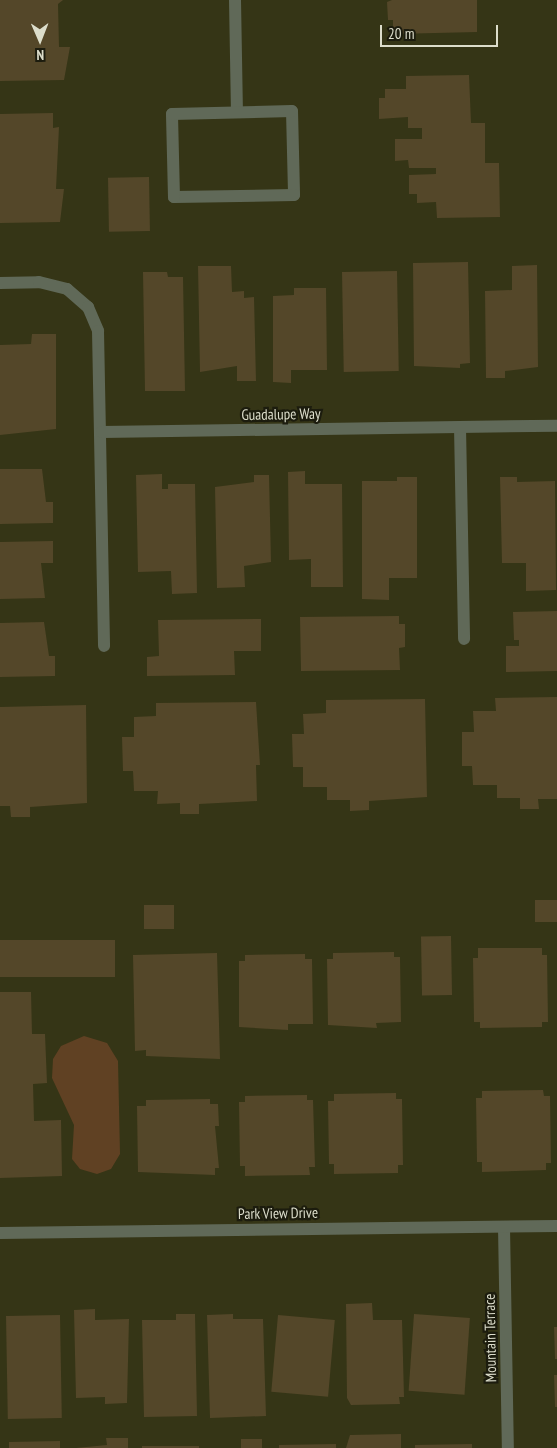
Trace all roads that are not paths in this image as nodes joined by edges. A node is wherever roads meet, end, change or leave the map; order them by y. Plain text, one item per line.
1 (235, 0) edge
2 (237, 112) junction
3 (0, 283) edge
4 (557, 426) edge
5 (460, 428) junction
6 (102, 432) junction
7 (464, 639) dead end
8 (104, 646) dead end
9 (557, 1226) edge
10 (504, 1227) junction
11 (0, 1233) edge
12 (508, 1448) edge

1 - 2 street
2 - 2 street
3 - 6 street
4 - 5 street, Guadalupe Way
5 - 6 street, Guadalupe Way
5 - 7 street
6 - 8 street
9 - 10 street, Park View Drive
10 - 11 street, Park View Drive
10 - 12 street, Mountain Terrace

